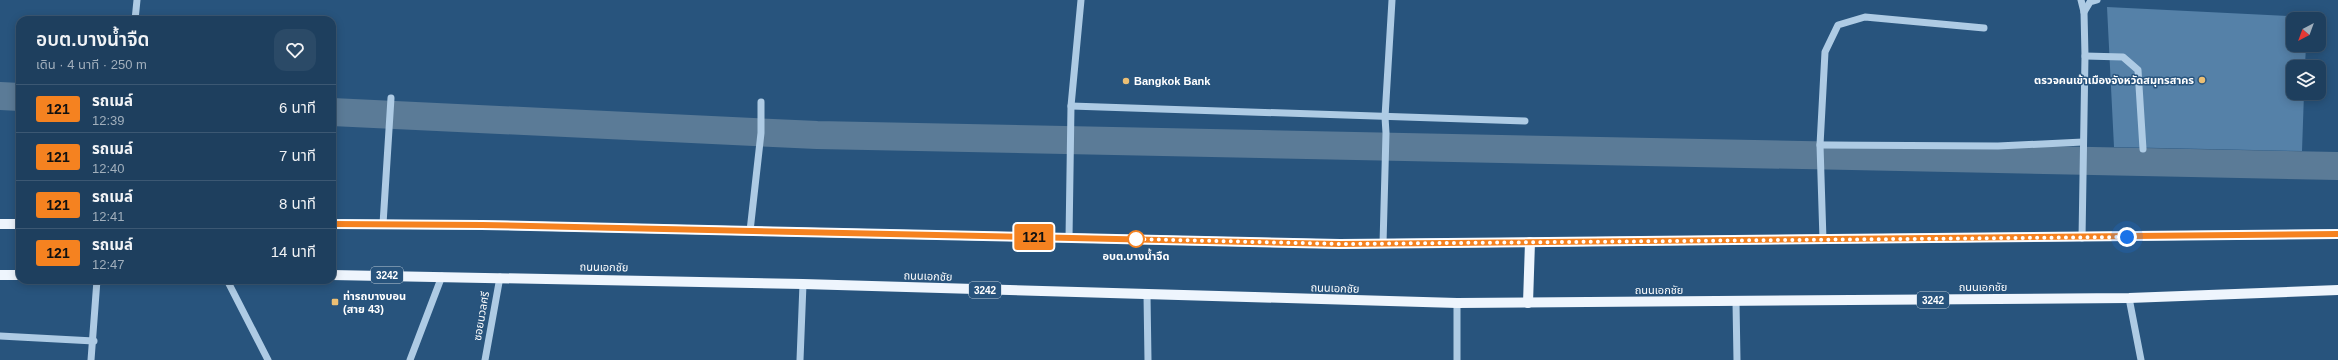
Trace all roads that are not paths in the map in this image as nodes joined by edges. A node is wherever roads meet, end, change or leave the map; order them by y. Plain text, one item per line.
1 (137, 0) edge
2 (1081, 0) edge
3 (1392, 0) edge
4 (2081, 0) edge
5 (2097, 0) edge
6 (2084, 12) junction
7 (135, 16) edge
8 (1984, 28) dead end
9 (2085, 56) junction
10 (391, 98) dead end
11 (761, 102) dead end
12 (1071, 106) junction
13 (1385, 117) junction
14 (1525, 122) dead end
15 (2083, 142) junction
16 (1820, 145) junction
17 (2143, 148) dead end
18 (0, 224) edge
19 (16, 224) edge
20 (336, 224) edge
21 (382, 224) junction
22 (750, 231) junction
23 (2338, 234) edge
24 (1070, 238) junction
25 (2082, 238) junction
26 (1823, 240) junction
27 (1530, 242) junction
28 (1383, 244) junction
29 (0, 275) edge
30 (16, 275) edge
31 (336, 275) edge
32 (442, 276) junction
33 (500, 277) junction
34 (96, 284) edge
35 (229, 284) edge
36 (803, 284) junction
37 (2338, 290) edge
38 (1147, 295) junction
39 (2129, 298) junction
40 (1736, 302) junction
41 (1457, 303) junction
42 (1528, 303) junction
43 (0, 336) edge
44 (94, 341) junction
45 (92, 360) edge
46 (268, 360) edge
47 (410, 360) edge
48 (484, 360) edge
49 (800, 360) edge
50 (1148, 360) edge
51 (1458, 360) edge
52 (1737, 360) edge
53 (2141, 360) edge

1 - 7 street
2 - 12 street
3 - 13 street
4 - 6 street
5 - 6 street
6 - 9 street
8 - 16 street
9 - 15 street
9 - 17 street
10 - 21 street
11 - 22 street
12 - 13 street
12 - 24 street
13 - 14 street
13 - 28 street
15 - 16 street
15 - 25 street
16 - 26 street
18 - 19 main road
20 - 21 main road
21 - 22 main road
22 - 24 main road
23 - 25 main road
24 - 28 main road
25 - 26 main road
26 - 27 main road
27 - 28 main road
27 - 42 main road
29 - 30 main road
31 - 32 main road, ถนนเอกชัย / 3242
32 - 33 main road, ถนนเอกชัย / 3242
32 - 47 street
33 - 36 main road, ถนนเอกชัย / 3242
33 - 48 street, ซอยนวลศรี
34 - 44 street
35 - 46 street
36 - 38 main road, ถนนเอกชัย / 3242
36 - 49 street
37 - 39 main road, ถนนเอกชัย / 3242
38 - 41 main road, ถนนเอกชัย / 3242
38 - 50 street
39 - 40 main road, ถนนเอกชัย / 3242
39 - 53 street
40 - 42 main road, ถนนเอกชัย / 3242
40 - 52 street
41 - 42 main road, ถนนเอกชัย / 3242
41 - 51 street
43 - 44 street
44 - 45 street

